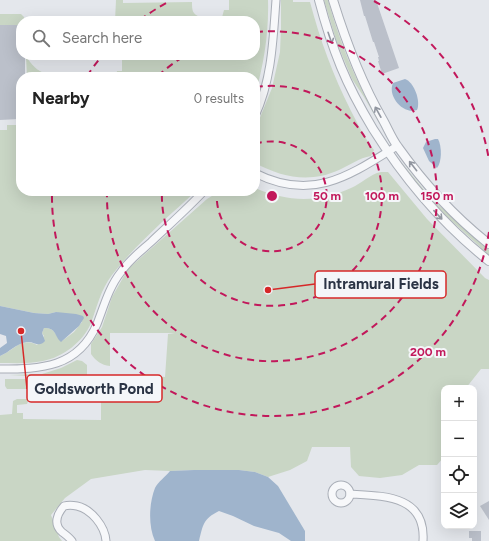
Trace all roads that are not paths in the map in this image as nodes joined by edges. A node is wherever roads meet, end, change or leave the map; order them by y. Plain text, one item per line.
1 (276, 0) edge
2 (320, 0) edge
3 (333, 0) edge
4 (260, 102) edge
5 (397, 146) junction
6 (388, 152) junction
7 (260, 176) edge
8 (199, 196) edge
9 (489, 244) edge
10 (489, 261) edge
11 (0, 369) edge
12 (350, 494) dead end
13 (72, 541) edge
14 (106, 541) edge
15 (423, 541) edge

1 - 4 street
2 -> 6 street
5 -> 3 street
5 - 6 street
9 -> 5 street
6 - 7 street
6 -> 10 street
8 - 11 street
12 - 15 street
13 - 14 street

